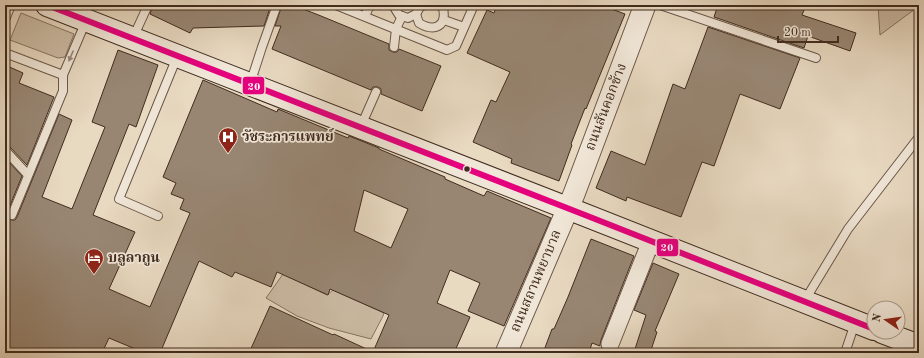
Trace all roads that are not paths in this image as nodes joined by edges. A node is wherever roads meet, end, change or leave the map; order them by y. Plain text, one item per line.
1 (11, 5) edge
2 (47, 5) edge
3 (148, 5) edge
4 (277, 5) edge
5 (336, 5) edge
6 (369, 5) edge
7 (394, 5) edge
8 (439, 5) edge
9 (474, 5) edge
10 (645, 5) edge
11 (660, 5) edge
12 (420, 8) edge
13 (365, 16) junction
14 (402, 16) junction
15 (5, 20) edge
16 (86, 20) junction
17 (444, 20) junction
18 (426, 27) junction
19 (464, 27) junction
20 (396, 29) junction
21 (133, 38) junction
22 (422, 39) junction
23 (394, 47) dead end
24 (5, 53) edge
25 (178, 56) junction
26 (816, 58) dead end
27 (63, 76) junction
28 (250, 84) junction
29 (376, 92) dead end
30 (360, 128) junction
31 (919, 137) edge
32 (5, 150) edge
33 (28, 175) junction
34 (567, 208) junction
35 (5, 212) edge
36 (158, 216) dead end
37 (651, 241) junction
38 (804, 301) junction
39 (865, 325) edge
40 (903, 340) edge
41 (610, 344) dead end
42 (919, 346) edge
43 (506, 353) edge
44 (845, 353) edge

1 - 15 lane
2 - 16 main road
3 - 21 lane
4 - 28 lane
5 - 13 lane
6 - 13 lane
7 - 14 lane
8 - 17 lane
9 - 19 lane
10 - 34 street, ถนนสันคอกช้าง
11 - 26 lane
12 - 14 lane
12 - 18 lane
13 - 20 lane
14 - 20 lane
16 - 21 main road
16 -> 27 lane
17 - 18 lane
17 - 19 lane
18 - 22 lane
19 - 22 lane
20 - 22 lane
20 - 23 lane
21 - 25 main road
24 - 27 lane
25 - 28 main road
25 - 36 lane
27 - 33 lane
28 - 30 main road
29 - 30 lane
30 - 34 main road
31 - 38 lane
32 - 33 lane
33 - 35 lane
34 - 37 main road
34 - 43 street, ถนนสถานพยาบาล
37 - 38 main road
37 - 41 street
38 - 39 main road
39 - 44 lane
40 - 42 main road

